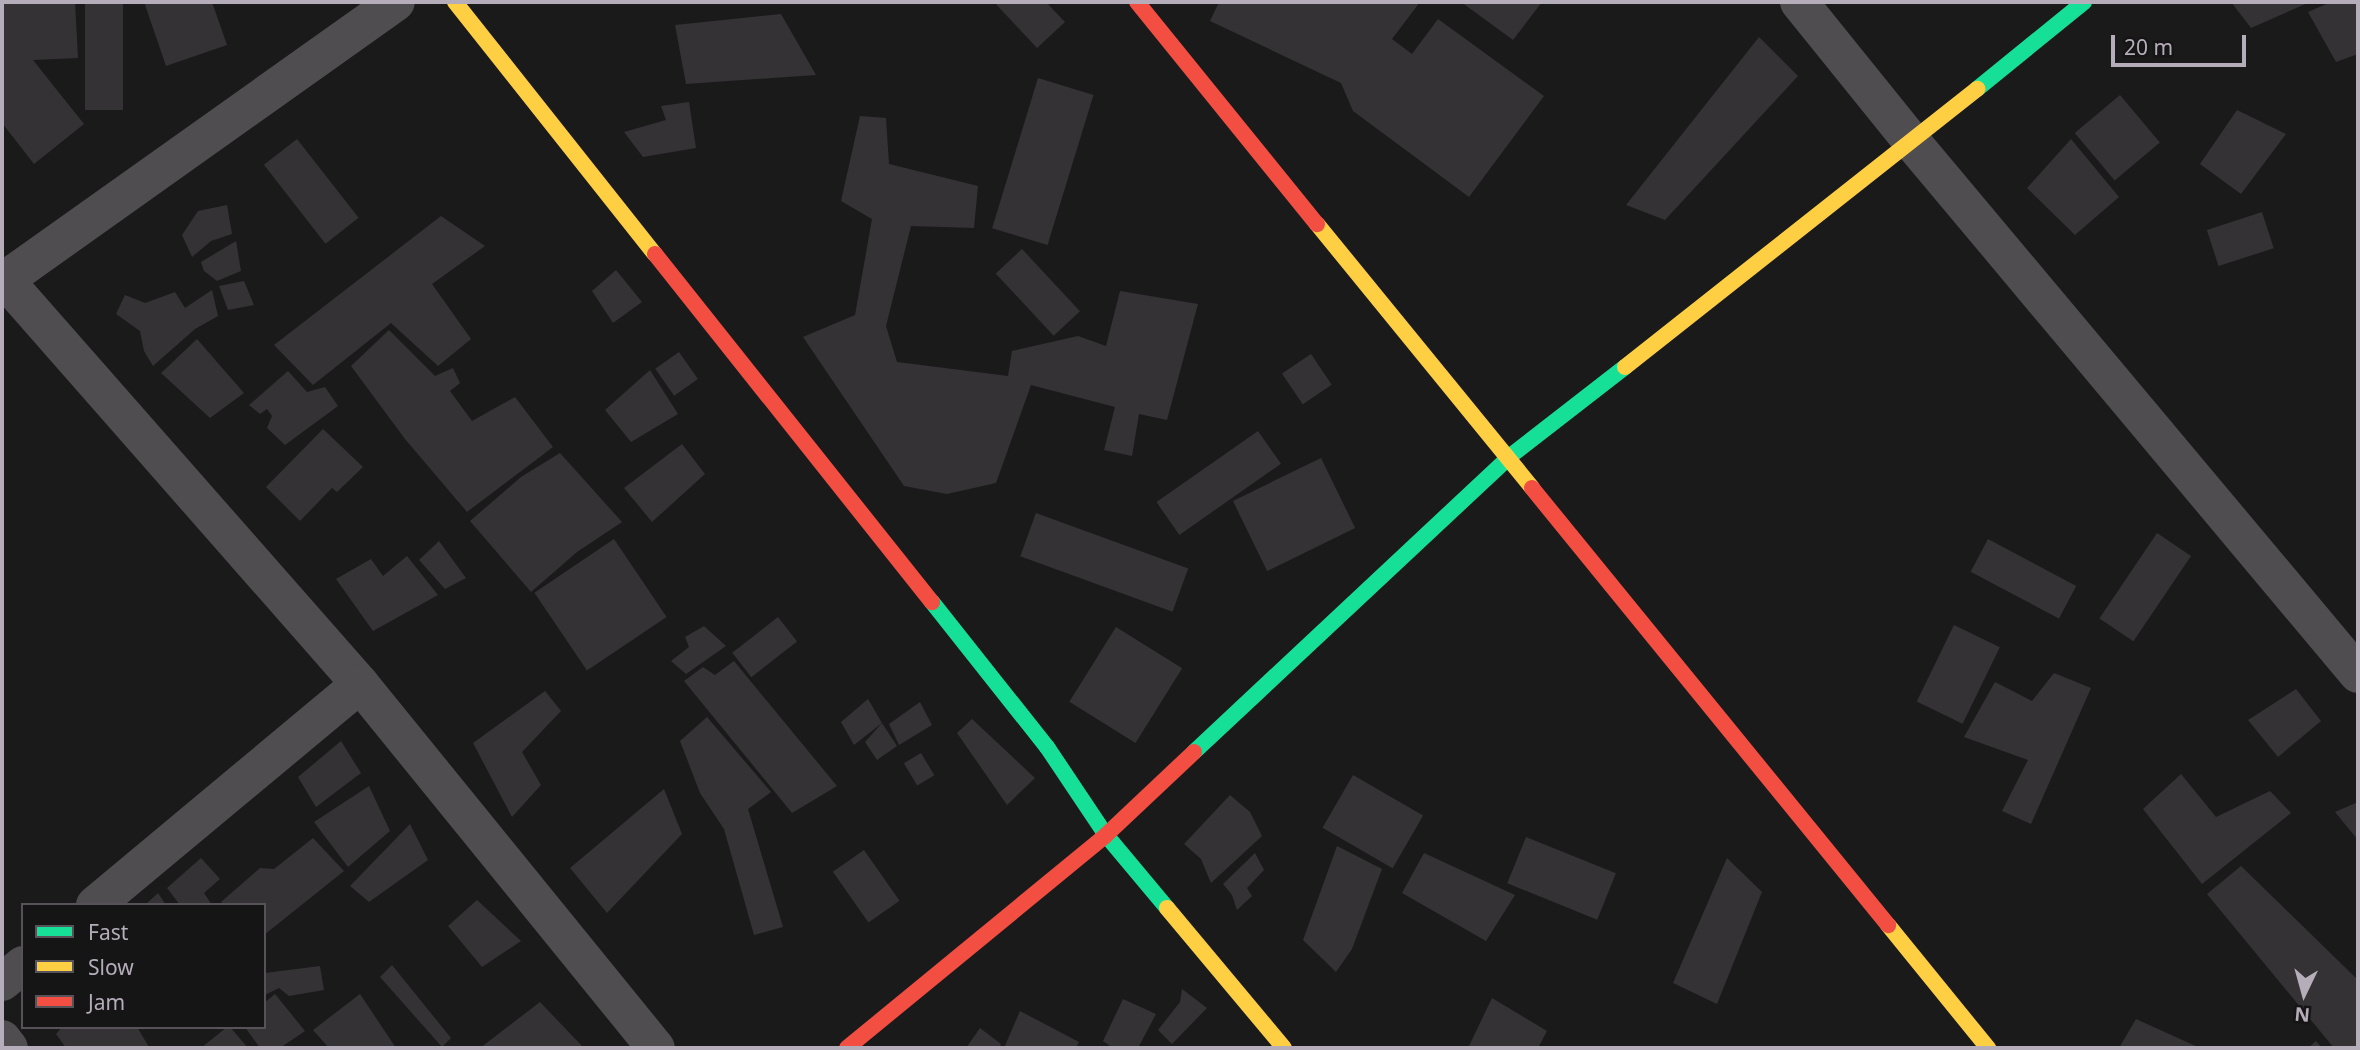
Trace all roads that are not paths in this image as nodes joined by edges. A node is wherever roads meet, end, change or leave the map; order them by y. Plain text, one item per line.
1 (396, 2) edge
2 (455, 2) edge
3 (1137, 2) edge
4 (1799, 2) edge
5 (2084, 2) edge
6 (1912, 142) junction
7 (3, 281) edge
8 (1509, 457) junction
9 (2358, 674) edge
10 (360, 684) junction
11 (1106, 835) junction
12 (97, 903) edge
13 (21, 967) edge
14 (2, 982) edge
15 (2, 1039) edge
16 (9, 1048) edge
17 (656, 1048) edge
18 (847, 1048) edge
19 (1284, 1048) edge
20 (1988, 1048) edge

1 - 7 street
2 - 11 street
3 - 8 street
4 - 6 street
5 - 6 street
6 - 8 street
6 - 9 street
7 - 10 street
8 - 11 street
8 - 20 street
10 - 12 street
10 - 17 street
11 - 18 street
11 - 19 street
13 - 14 street
15 - 16 street

